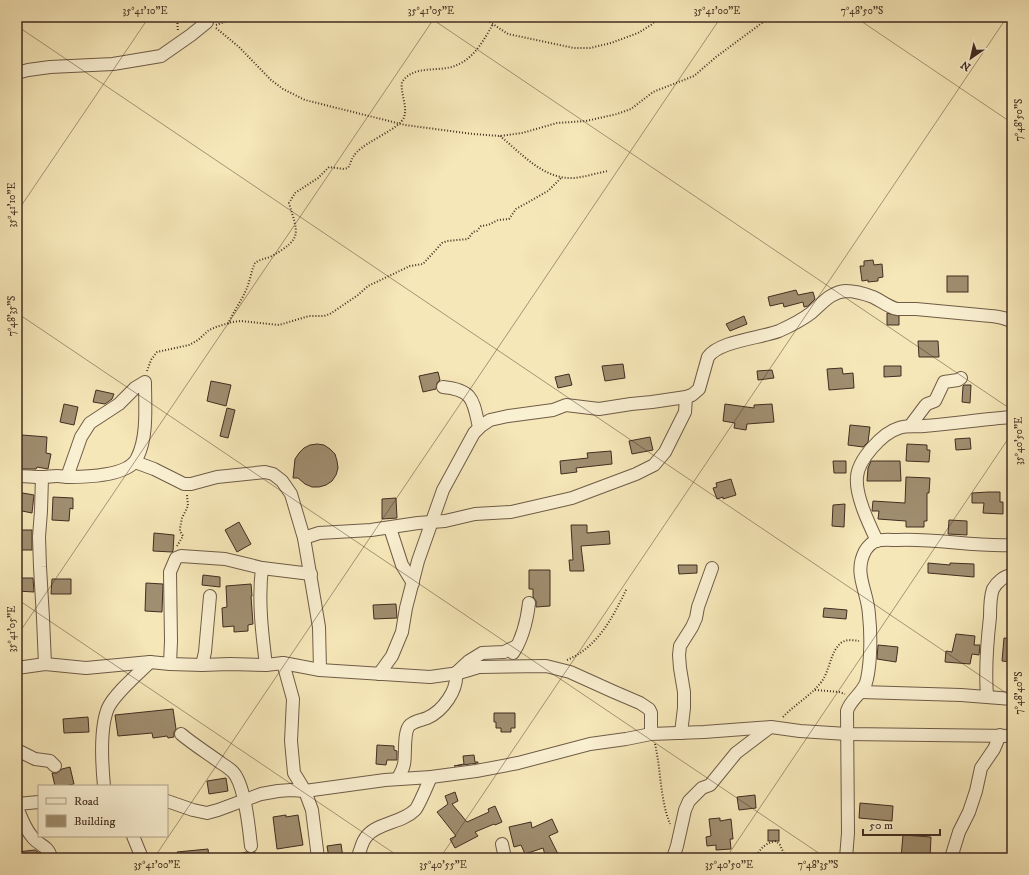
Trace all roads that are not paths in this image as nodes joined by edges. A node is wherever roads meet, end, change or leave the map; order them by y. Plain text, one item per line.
1 (208, 22) dead end
2 (17, 73) edge
3 (1012, 322) edge
4 (961, 378) dead end
5 (443, 387) dead end
6 (686, 397) junction
7 (1012, 417) edge
8 (910, 426) junction
9 (480, 427) junction
10 (135, 462) junction
11 (17, 476) edge
12 (42, 477) junction
13 (67, 477) junction
14 (432, 521) junction
15 (390, 528) junction
16 (304, 538) junction
17 (877, 540) junction
18 (1012, 545) edge
19 (262, 568) junction
20 (712, 568) dead end
21 (311, 574) junction
22 (1012, 575) edge
23 (413, 583) junction
24 (210, 596) dead end
25 (529, 603) dead end
26 (517, 646) junction
27 (150, 662) junction
28 (283, 663) junction
29 (44, 664) junction
30 (170, 664) junction
31 (202, 665) junction
32 (266, 665) junction
33 (501, 667) junction
34 (17, 668) edge
35 (320, 670) junction
36 (456, 673) junction
37 (379, 674) junction
38 (857, 695) junction
39 (987, 696) junction
40 (1012, 699) edge
41 (772, 728) junction
42 (680, 733) junction
43 (181, 734) dead end
44 (651, 734) junction
45 (847, 734) junction
46 (1000, 735) junction
47 (1012, 736) edge
48 (17, 750) edge
49 (55, 766) dead end
50 (432, 777) junction
51 (398, 778) junction
52 (104, 785) edge
53 (305, 791) junction
54 (244, 800) junction
55 (168, 801) edge
56 (38, 802) edge
57 (17, 804) edge
58 (17, 807) edge
59 (133, 837) edge
60 (502, 844) dead end
61 (251, 846) dead end
62 (51, 858) edge
63 (142, 858) edge
64 (318, 858) edge
65 (357, 858) edge
66 (505, 858) edge
67 (672, 858) edge
68 (846, 858) edge
69 (951, 858) edge

1 - 2 street
3 - 6 street
4 - 8 street
5 - 9 street
6 - 9 street
6 - 14 street
7 - 8 street
8 - 17 street
9 - 14 street
10 - 13 street
10 - 13 street
10 - 16 street
11 - 12 street
12 - 13 street
12 - 29 street
14 - 15 street
14 - 23 street
15 - 16 street
15 - 23 street
16 - 21 street
17 - 18 street
17 - 38 street
19 - 21 street
19 - 30 street
19 - 32 street
20 - 42 street
21 - 35 street
22 - 39 street
23 - 37 street
24 - 31 street
25 - 26 street
26 - 33 street
26 - 36 street
27 - 29 street
27 - 30 street
27 - 52 street
28 - 32 street
28 - 35 street
28 - 53 street
29 - 34 street
30 - 31 street
31 - 32 street
33 - 36 street
33 - 44 street
35 - 37 street
36 - 37 street
36 - 51 street
38 - 39 street
38 - 45 street
39 - 40 street
41 - 42 street
41 - 45 street
41 - 67 street
42 - 44 street
43 - 54 street
44 - 50 street
45 - 46 street
45 - 68 street
46 - 47 street
46 - 69 street
48 - 49 street
50 - 51 street
50 - 65 street
51 - 53 street
53 - 54 street
53 - 64 street
54 - 55 street
54 - 61 street
56 - 57 street
58 - 62 street
59 - 63 street
60 - 66 street

